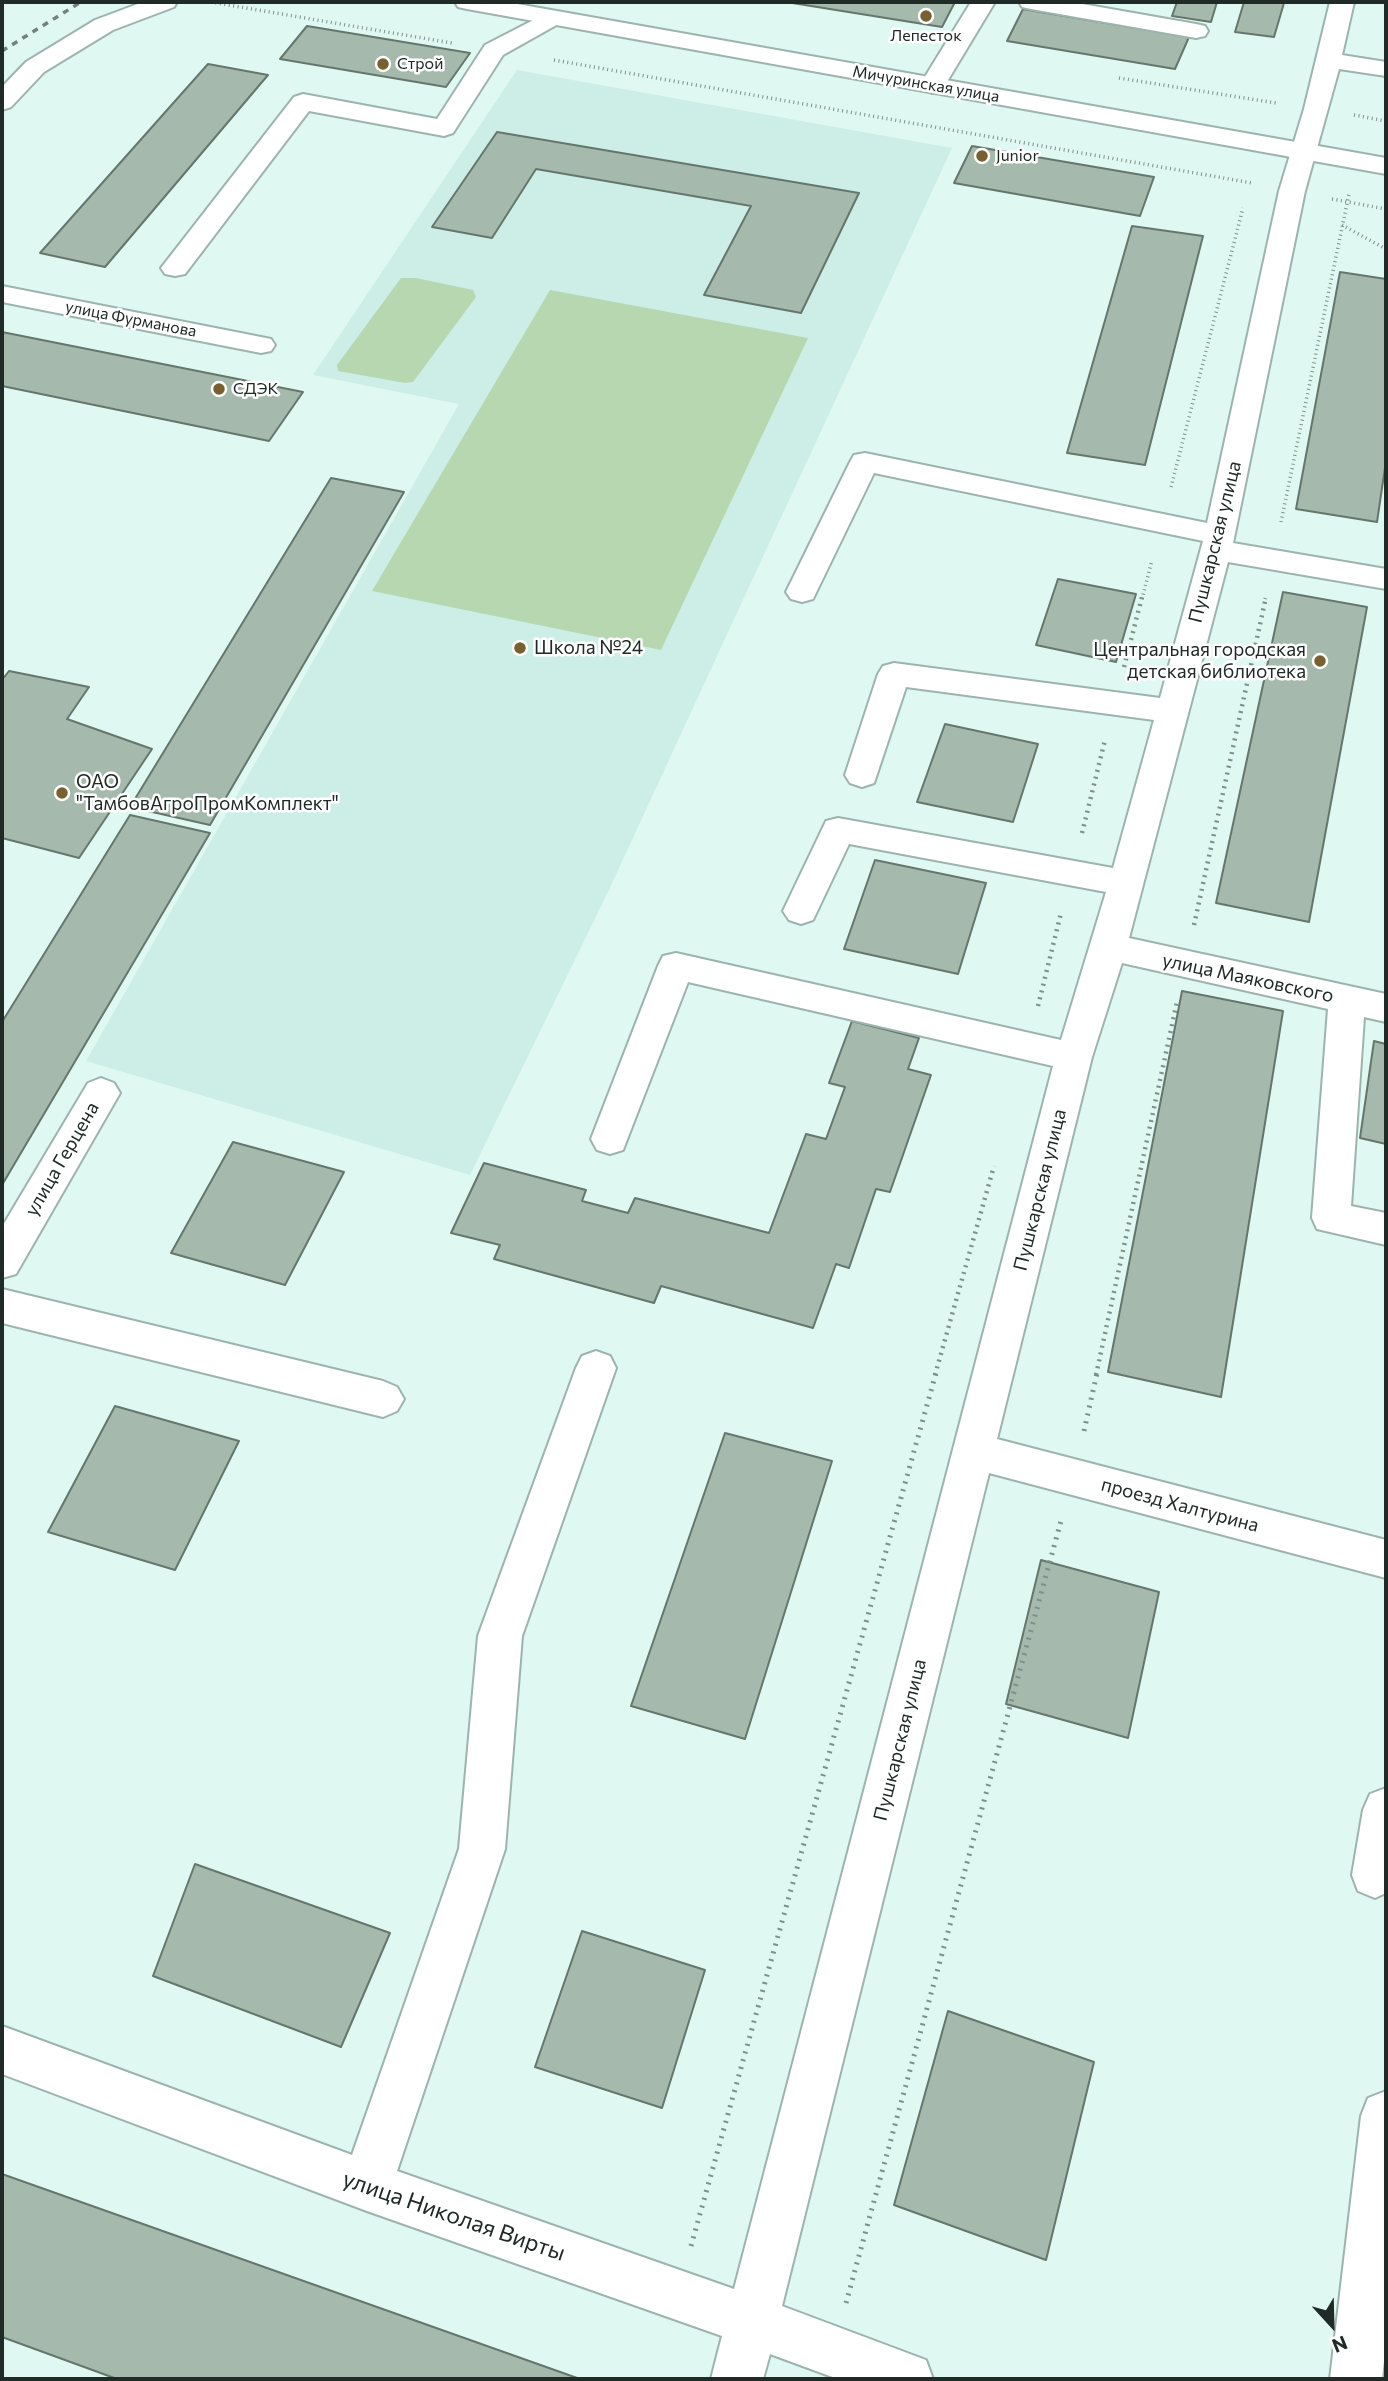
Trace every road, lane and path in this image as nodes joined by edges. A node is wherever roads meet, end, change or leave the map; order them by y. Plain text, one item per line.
1 (165, 2) edge
2 (211, 2) edge
3 (467, 2) edge
4 (983, 2) edge
5 (1031, 2) edge
6 (1342, 2) edge
7 (550, 12) edge
8 (1196, 30) dead end
9 (494, 50) junction
10 (1329, 60) junction
11 (1386, 69) edge
12 (933, 85) junction
13 (2, 102) edge
14 (1378, 119) dead end
15 (1304, 153) junction
16 (1374, 164) edge
17 (1249, 183) junction
18 (1292, 191) junction
19 (1346, 201) junction
20 (1386, 209) edge
21 (1342, 225) junction
22 (1386, 249) edge
23 (175, 268) dead end
24 (2, 294) edge
25 (261, 345) dead end
26 (1162, 523) junction
27 (1218, 542) junction
28 (1274, 559) junction
29 (1386, 579) edge
30 (802, 592) dead end
31 (1115, 703) junction
32 (1172, 711) junction
33 (862, 775) dead end
34 (1071, 873) junction
35 (1126, 883) junction
36 (802, 911) dead end
37 (1109, 947) junction
38 (1186, 964) junction
39 (1347, 1000) junction
40 (1386, 1008) edge
41 (1028, 1046) junction
42 (1074, 1057) junction
43 (101, 1093) dead end
44 (610, 1139) dead end
45 (998, 1153) dead end
46 (1386, 1229) edge
47 (2, 1262) edge
48 (2, 1306) edge
49 (596, 1368) dead end
50 (383, 1399) dead end
51 (974, 1451) junction
52 (1074, 1477) junction
53 (1386, 1559) edge
54 (1386, 1811) edge
55 (1375, 1875) dead end
56 (2, 2050) edge
57 (1386, 2116) edge
58 (367, 2186) junction
59 (677, 2295) junction
60 (752, 2321) junction
61 (833, 2351) junction
62 (737, 2379) edge
63 (907, 2379) edge
64 (1356, 2379) edge

1 - 13 street
2 - 9 path
3 - 7 street, Мичуринская улица
4 - 12 street
5 - 8 street
6 - 10 street, Пушкарская улица
7 - 9 street
7 - 12 street, Мичуринская улица
9 - 17 path
9 - 23 street
10 - 11 street
10 - 15 street, Пушкарская улица
12 - 15 street, Мичуринская улица
14 - 16 path
15 - 16 street, Мичуринская улица
15 - 18 street, Пушкарская улица
16 - 19 path
17 - 18 path
17 - 26 path
18 - 19 path
18 - 27 street, Пушкарская улица
19 - 20 path
19 - 21 path
21 - 22 path
21 - 28 path
24 - 25 street, улица Фурманова
26 - 27 street
26 - 30 street
26 - 31 path
27 - 28 street
27 - 32 street, Пушкарская улица
28 - 29 street
28 - 38 path
31 - 32 street
31 - 33 street
31 - 34 path
32 - 35 street, Пушкарская улица
34 - 35 street
34 - 36 street
34 - 41 path
35 - 37 street, Пушкарская улица
37 - 38 street, улица Маяковского
37 - 42 street, Пушкарская улица
38 - 39 street, улица Маяковского
38 - 52 path
39 - 40 street, улица Маяковского
39 - 46 street
41 - 42 street
41 - 44 street
42 - 51 street, Пушкарская улица
43 - 47 street, улица Герцена
45 - 59 path
48 - 50 street
49 - 58 street
51 - 52 street, проезд Халтурина
51 - 60 street, Пушкарская улица
52 - 53 street, проезд Халтурина
52 - 61 path
54 - 55 street
56 - 58 street, улица Николая Вирты
57 - 64 street
58 - 59 street, улица Николая Вирты
59 - 60 street, улица Николая Вирты
60 - 61 street, улица Николая Вирты
60 - 62 street, Пушкарская улица
61 - 63 street, улица Николая Вирты

